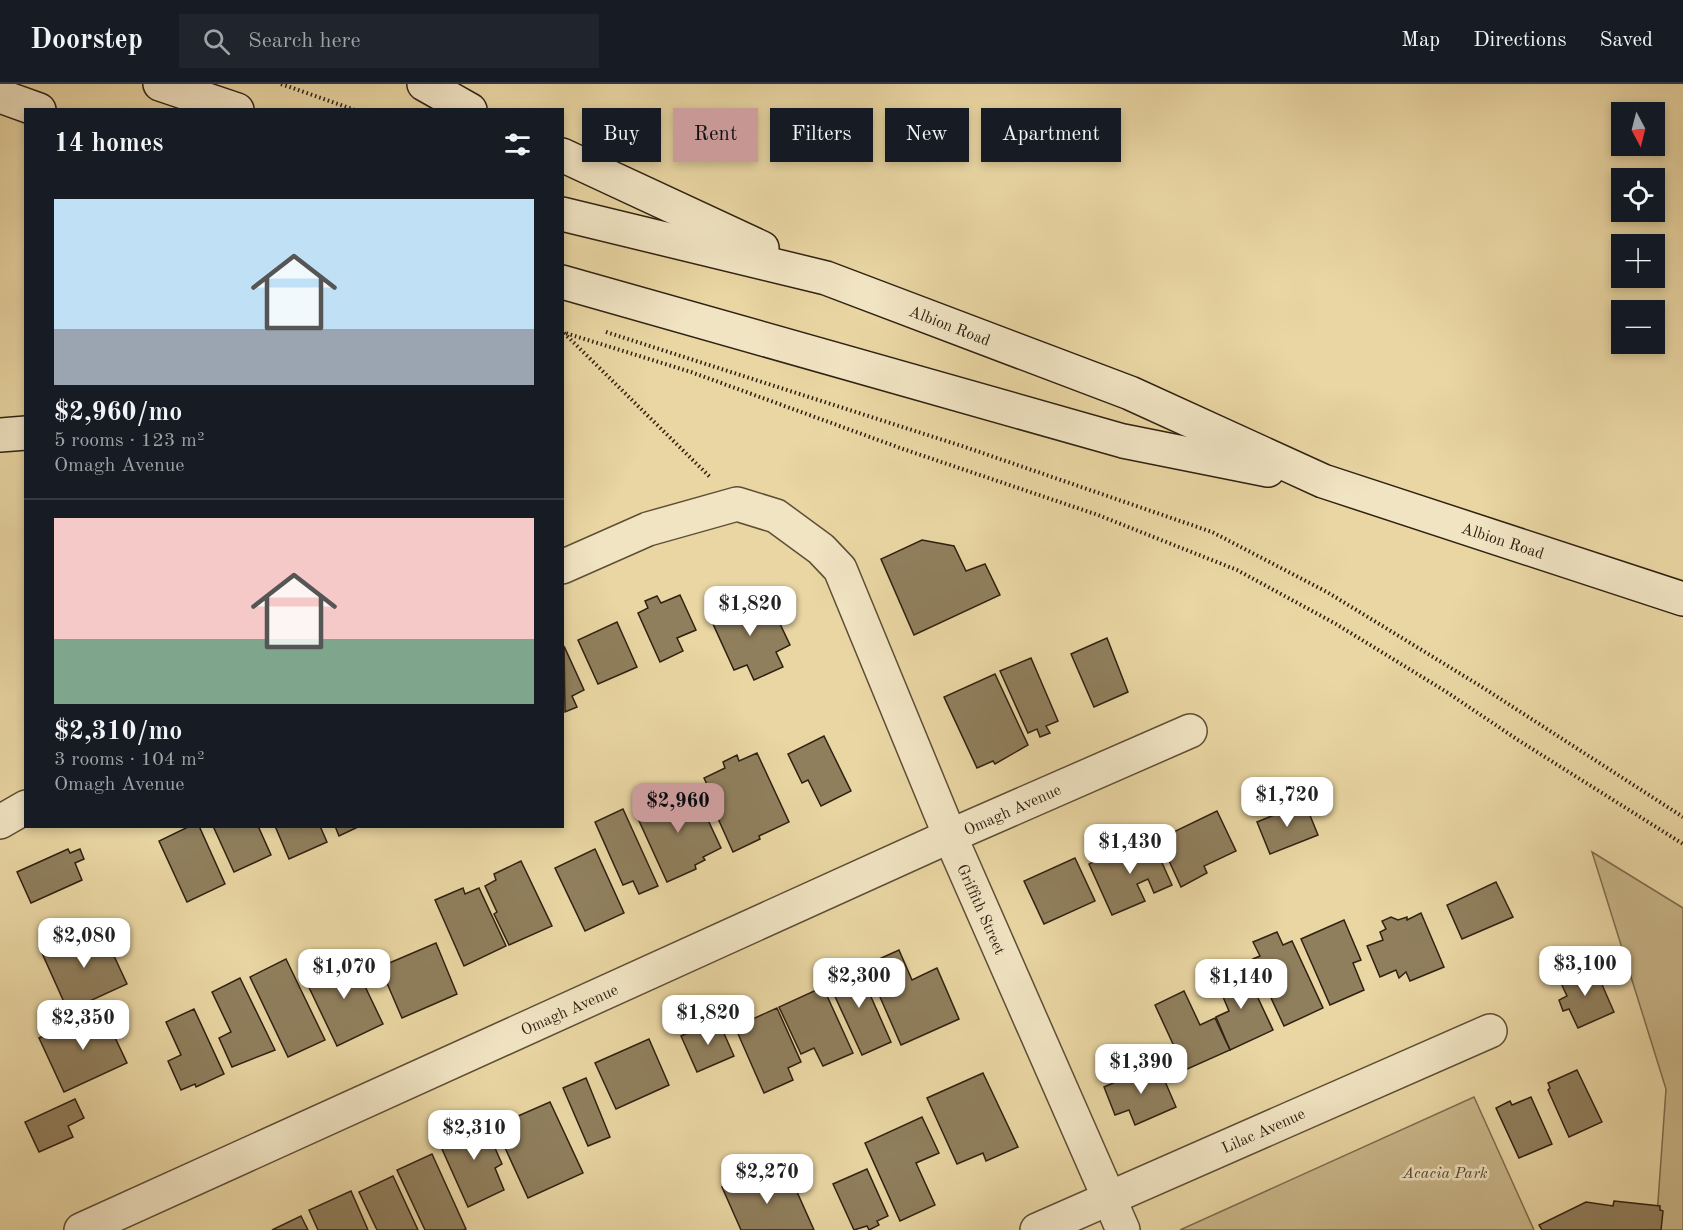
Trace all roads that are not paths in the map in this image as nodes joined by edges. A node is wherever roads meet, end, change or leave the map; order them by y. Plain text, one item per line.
1 (160, 84) edge
2 (424, 84) edge
3 (0, 96) edge
4 (33, 108) edge
5 (231, 108) edge
6 (466, 108) edge
7 (564, 155) edge
8 (564, 214) edge
9 (826, 278) junction
10 (564, 283) edge
11 (24, 433) edge
12 (0, 435) edge
13 (1323, 481) junction
14 (564, 566) edge
15 (1683, 599) edge
16 (1190, 730) dead end
17 (24, 808) edge
18 (0, 822) edge
19 (951, 836) junction
20 (1490, 1031) dead end
21 (1108, 1198) junction
22 (81, 1230) edge
23 (1037, 1230) edge
24 (1123, 1230) edge

1 - 5 street
2 - 6 street
3 - 4 street
7 - 9 street
8 - 9 street, Albion Road
9 - 13 street, Albion Road
10 - 13 street, Albion Road
11 - 12 street
13 - 15 street, Albion Road
14 - 19 street, Griffith Street
16 - 19 street, Omagh Avenue
17 - 18 street
19 - 21 street, Griffith Street
19 - 22 street, Omagh Avenue
20 - 21 street, Lilac Avenue
21 - 23 street, Lilac Avenue
21 - 24 street, Griffith Street

